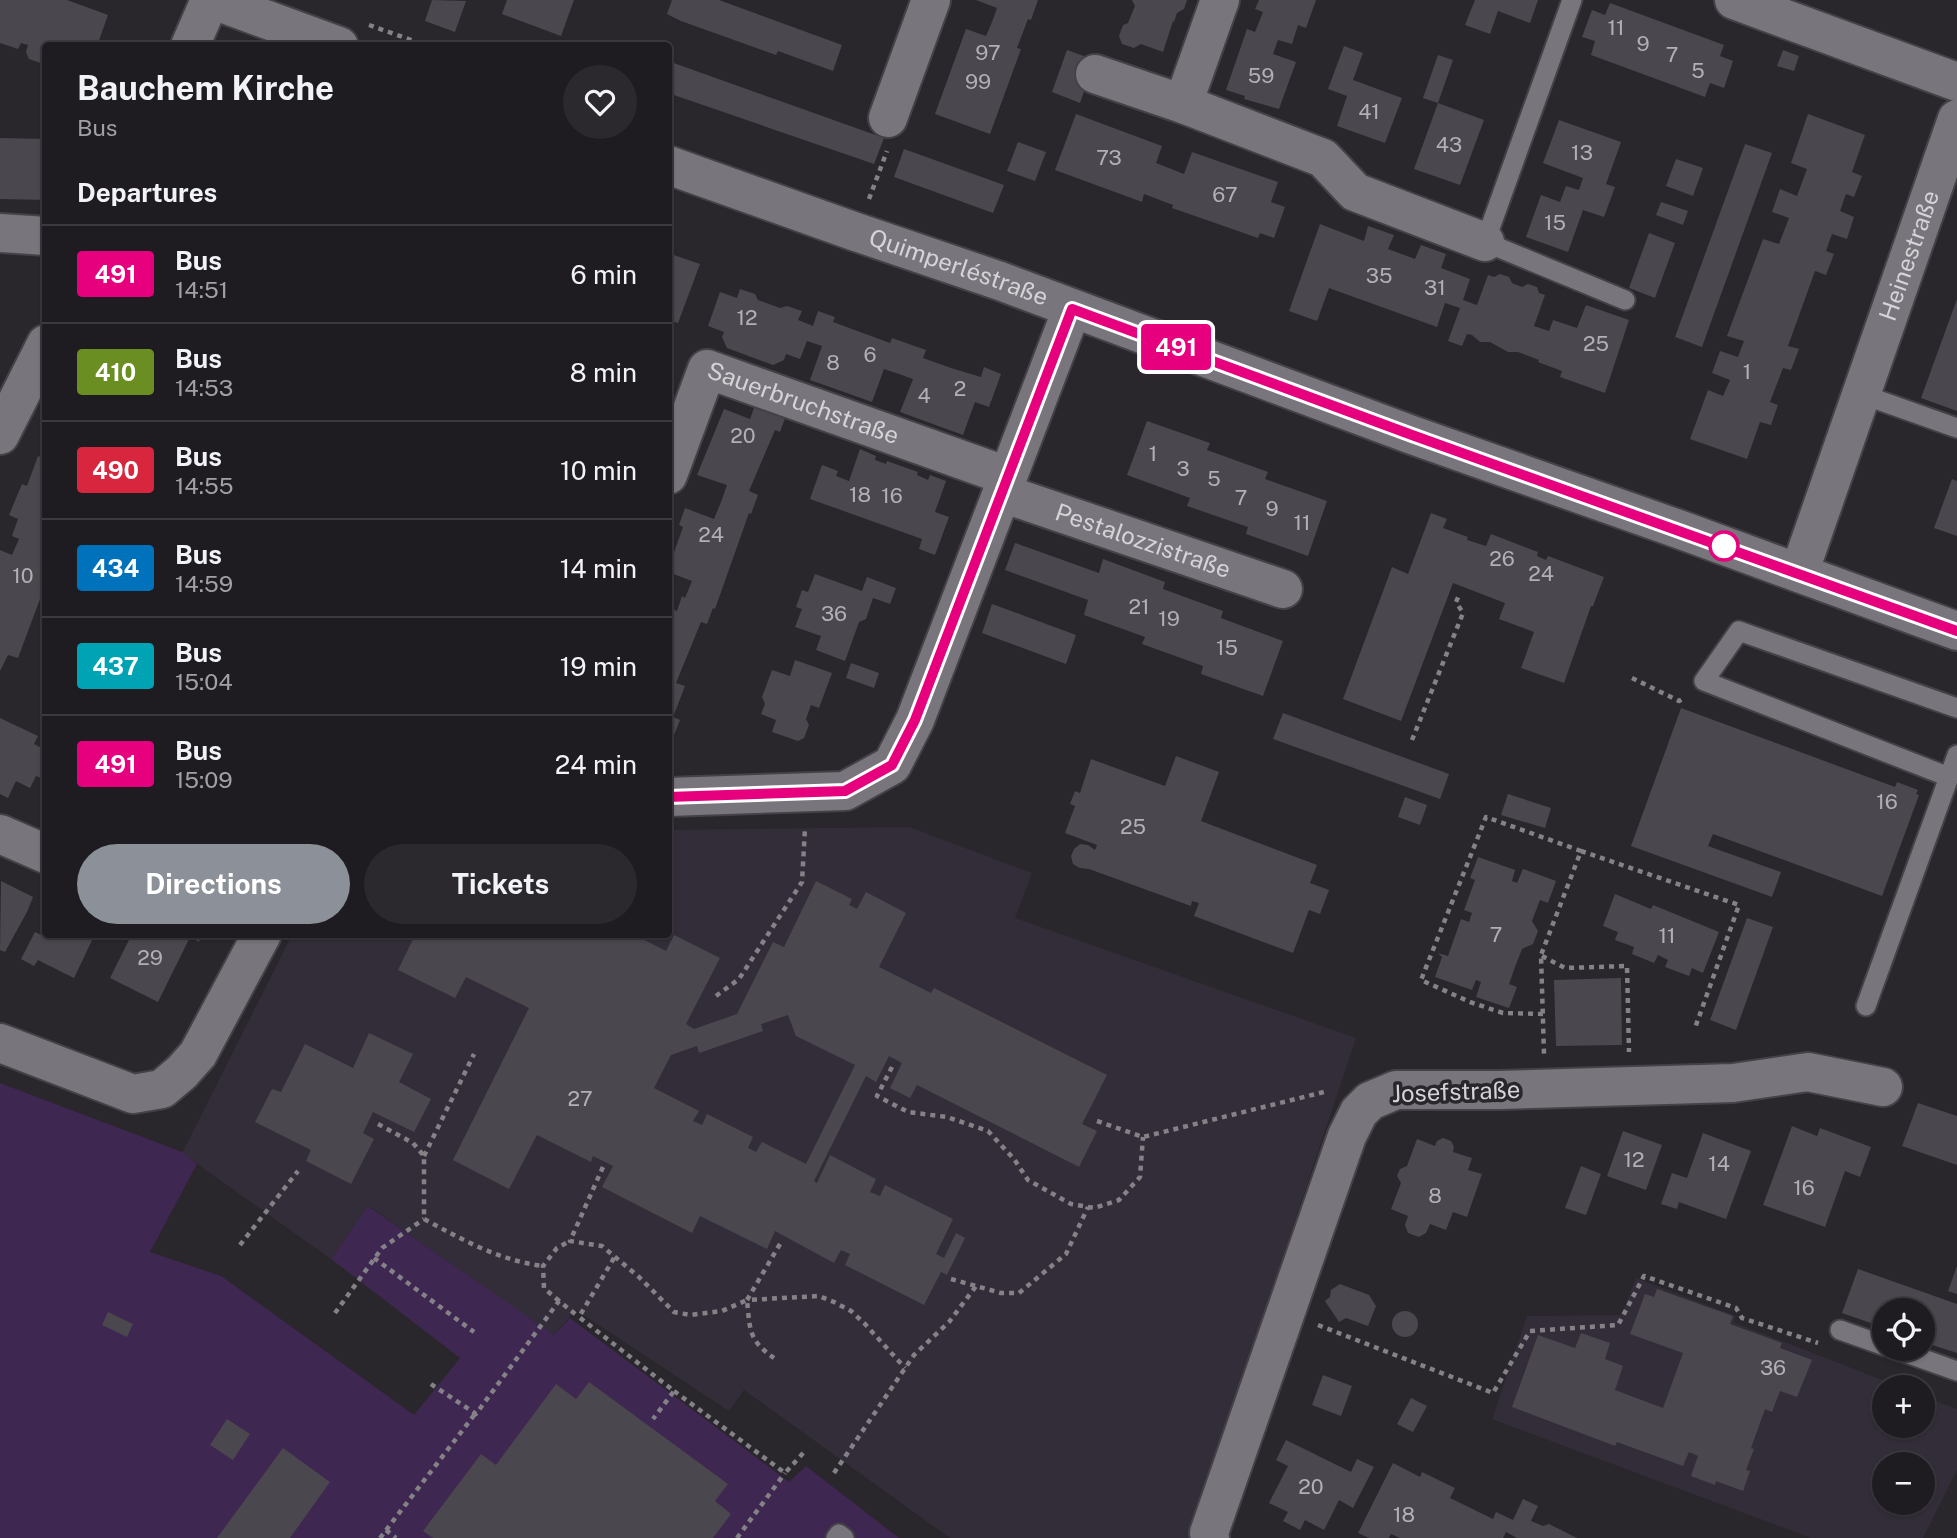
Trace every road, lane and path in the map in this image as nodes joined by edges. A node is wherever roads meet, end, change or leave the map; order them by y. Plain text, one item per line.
1 (211, 0) edge
2 (931, 0) edge
3 (1220, 0) edge
4 (1572, 0) edge
5 (1734, 0) edge
6 (192, 42) edge
7 (328, 42) edge
8 (1095, 74) dead end
9 (1957, 82) edge
10 (1183, 104) junction
11 (1957, 119) edge
12 (889, 132) joint
13 (672, 166) edge
14 (856, 232) junction
15 (0, 233) edge
16 (42, 236) edge
17 (1485, 242) junction
18 (1625, 300) dead end
19 (1072, 309) junction
20 (42, 352) edge
21 (1861, 394) junction
22 (1957, 428) edge
23 (0, 435) edge
24 (672, 464) edge
25 (1004, 485) junction
26 (1800, 573) junction
27 (1283, 589) dead end
28 (1460, 593) dead end
29 (1957, 631) edge
30 (1632, 678) dead end
31 (1704, 681) junction
32 (1957, 708) edge
33 (1412, 740) dead end
34 (1957, 755) edge
35 (1949, 777) junction
36 (805, 793) junction
37 (672, 797) edge
38 (0, 834) edge
39 (1581, 851) junction
40 (42, 852) edge
41 (260, 938) edge
42 (1541, 955) junction
43 (716, 996) dead end
44 (1866, 1006) dead end
45 (1543, 1014) junction
46 (1695, 1028) dead end
47 (0, 1043) edge
48 (474, 1054) dead end
49 (892, 1067) dead end
50 (1630, 1086) junction
51 (1883, 1087) dead end
52 (1545, 1089) junction
53 (1359, 1112) junction
54 (1097, 1121) dead end
55 (378, 1124) dead end
56 (1143, 1137) junction
57 (424, 1156) junction
58 (603, 1167) dead end
59 (298, 1171) dead end
60 (1088, 1207) junction
61 (424, 1219) junction
62 (570, 1241) junction
63 (780, 1244) dead end
64 (240, 1245) dead end
65 (374, 1258) junction
66 (614, 1258) junction
67 (543, 1266) junction
68 (951, 1279) dead end
69 (976, 1286) junction
70 (747, 1300) junction
71 (559, 1301) junction
72 (335, 1312) dead end
73 (1284, 1312) junction
74 (579, 1317) junction
75 (1840, 1330) dead end
76 (474, 1332) dead end
77 (1872, 1341) edge
78 (1830, 1348) dead end
79 (774, 1358) dead end
80 (1929, 1361) edge
81 (905, 1368) junction
82 (1957, 1371) edge
83 (431, 1384) dead end
84 (674, 1391) junction
85 (476, 1414) junction
86 (653, 1419) dead end
87 (805, 1451) dead end
88 (785, 1473) junction
89 (835, 1473) dead end
90 (386, 1530) junction
91 (380, 1538) edge
92 (396, 1538) edge
93 (737, 1538) edge
94 (836, 1538) edge
95 (845, 1538) edge
96 (1210, 1538) edge

1 - 6 street
1 - 7 street
2 - 12 street
3 - 10 street
4 - 17 lane
5 - 9 street
8 - 10 street
10 - 17 street
11 - 21 street, Heinestraße
12 - 14 path
13 - 14 street, Quimperléstraße
14 - 19 street, Quimperléstraße
15 - 16 street
17 - 18 lane
19 - 25 street
19 - 26 street, Quimperléstraße
20 - 23 street
21 - 22 lane
21 - 26 street, Heinestraße
24 - 25 street, Sauerbruchstraße
25 - 27 street, Pestalozzistraße
25 - 36 street
26 - 29 street, Quimperléstraße
28 - 33 path
30 - 31 path
31 - 32 lane
31 - 35 lane
34 - 35 lane
35 - 44 lane
36 - 37 street
36 - 43 path
38 - 40 street
39 - 42 path
39 - 45 path
39 - 46 path
41 - 47 street
42 - 45 path
42 - 50 path
45 - 52 path
48 - 57 path
49 - 60 path
50 - 51 street, Josefstraße
50 - 52 street, Josefstraße
52 - 53 street, Josefstraße
53 - 56 path
53 - 73 street, Josefstraße
54 - 56 path
55 - 57 path
56 - 60 path
57 - 61 path
58 - 62 path
59 - 64 path
60 - 69 path
61 - 65 path
61 - 67 path
62 - 66 path
62 - 67 path
63 - 70 path
65 - 72 path
65 - 76 path
66 - 70 path
66 - 74 path
67 - 71 path
68 - 69 path
69 - 81 path
70 - 79 path
70 - 81 path
71 - 74 path
71 - 85 path
73 - 78 path
73 - 96 street, Josefstraße
74 - 84 path
75 - 77 lane
80 - 82 lane
81 - 89 path
83 - 85 path
84 - 86 path
84 - 88 path
85 - 90 path
87 - 88 path
88 - 93 path
90 - 91 path
90 - 92 path
94 - 95 lane

